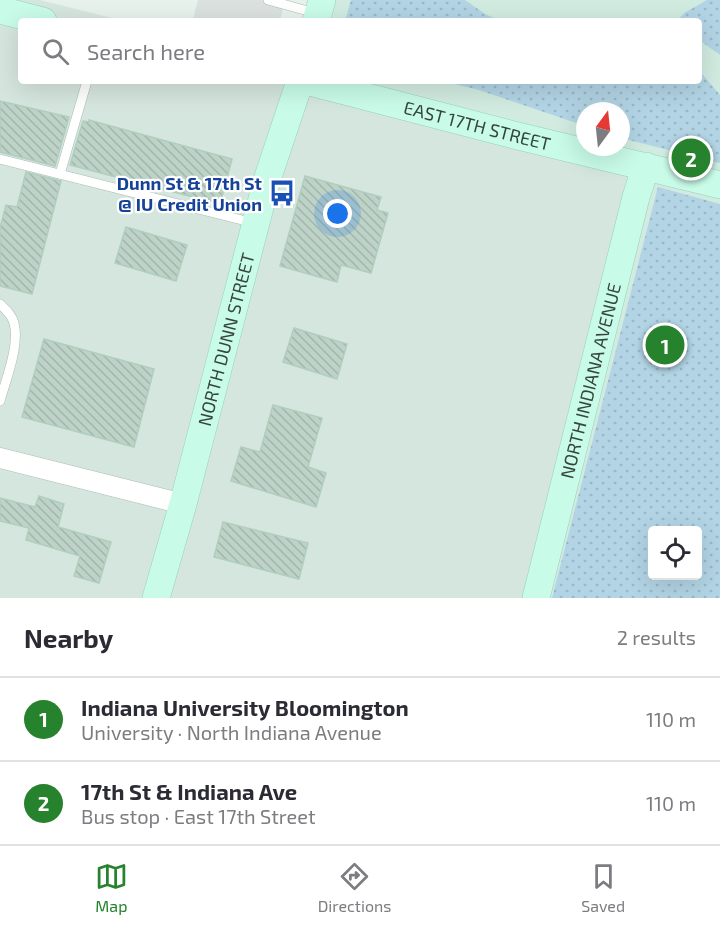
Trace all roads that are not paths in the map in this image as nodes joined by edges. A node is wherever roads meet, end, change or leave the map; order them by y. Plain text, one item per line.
1 (268, 0) edge
2 (0, 10) edge
3 (319, 12) edge
4 (31, 18) edge
5 (86, 84) edge
6 (299, 84) edge
7 (318, 84) edge
8 (2, 159) edge
9 (646, 166) junction
10 (60, 174) junction
11 (720, 185) edge
12 (255, 224) junction
13 (0, 304) edge
14 (0, 401) edge
15 (0, 458) edge
16 (183, 504) junction
17 (156, 598) edge
18 (536, 598) edge

1 - 3 lane
2 - 4 street
5 - 10 lane
6 - 12 street, NORTH DUNN STREET
7 - 9 street, EAST 17TH STREET
8 - 10 lane
9 - 11 street, EAST 17TH STREET
9 - 18 street, NORTH INDIANA AVENUE
10 - 12 lane
12 - 16 street, NORTH DUNN STREET
13 - 14 lane
15 - 16 street
16 - 17 street, NORTH DUNN STREET

